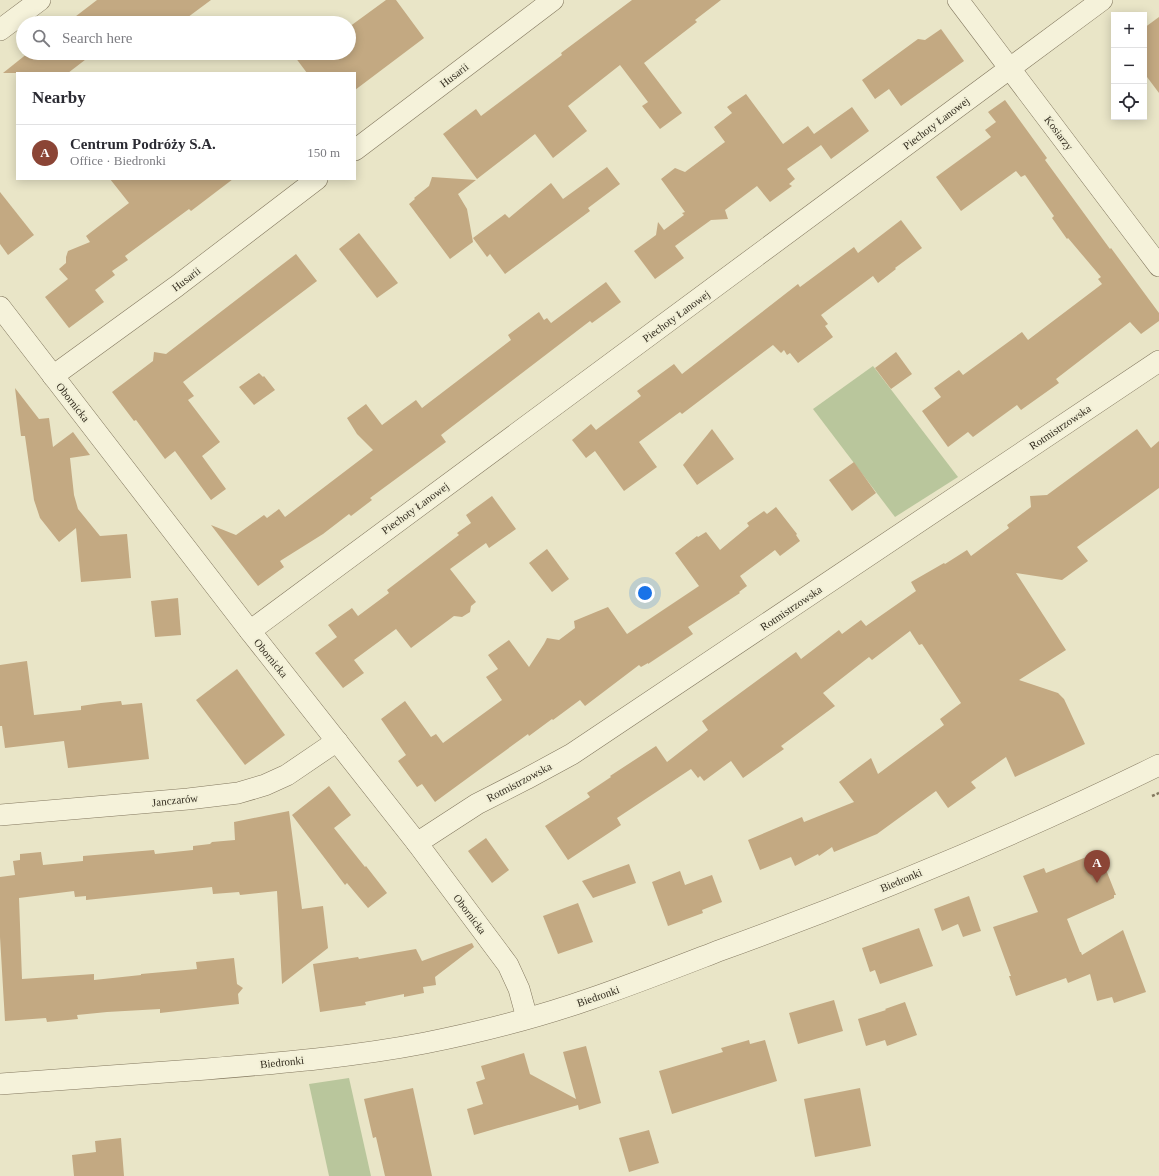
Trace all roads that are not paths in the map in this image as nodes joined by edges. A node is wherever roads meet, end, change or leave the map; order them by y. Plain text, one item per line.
1 (40, 0) edge
2 (553, 0) edge
3 (958, 0) edge
4 (1102, 0) edge
5 (19, 16) edge
6 (16, 18) edge
7 (0, 30) edge
8 (1009, 68) junction
9 (356, 149) edge
10 (316, 180) edge
11 (1159, 266) edge
12 (0, 307) edge
13 (1159, 361) edge
14 (54, 376) junction
15 (250, 631) junction
16 (337, 741) junction
17 (1159, 765) edge
18 (0, 815) edge
19 (417, 843) junction
20 (527, 1018) junction
21 (0, 1084) edge

1 - 5 street
2 - 9 street, Husarii
3 - 8 street, Kosiarzy
4 - 8 street, Piechoty Łanowej
6 - 7 street
8 - 11 street, Kosiarzy
8 - 15 street, Piechoty Łanowej
10 - 14 street, Husarii
12 - 14 street, Obornicka
13 - 19 street, Rotmistrzowska
14 - 15 street, Obornicka
15 - 16 street, Obornicka
16 - 18 street, Janczarów
16 - 19 street, Obornicka
17 - 20 street, Biedronki
19 - 20 street, Obornicka
20 - 21 street, Biedronki

